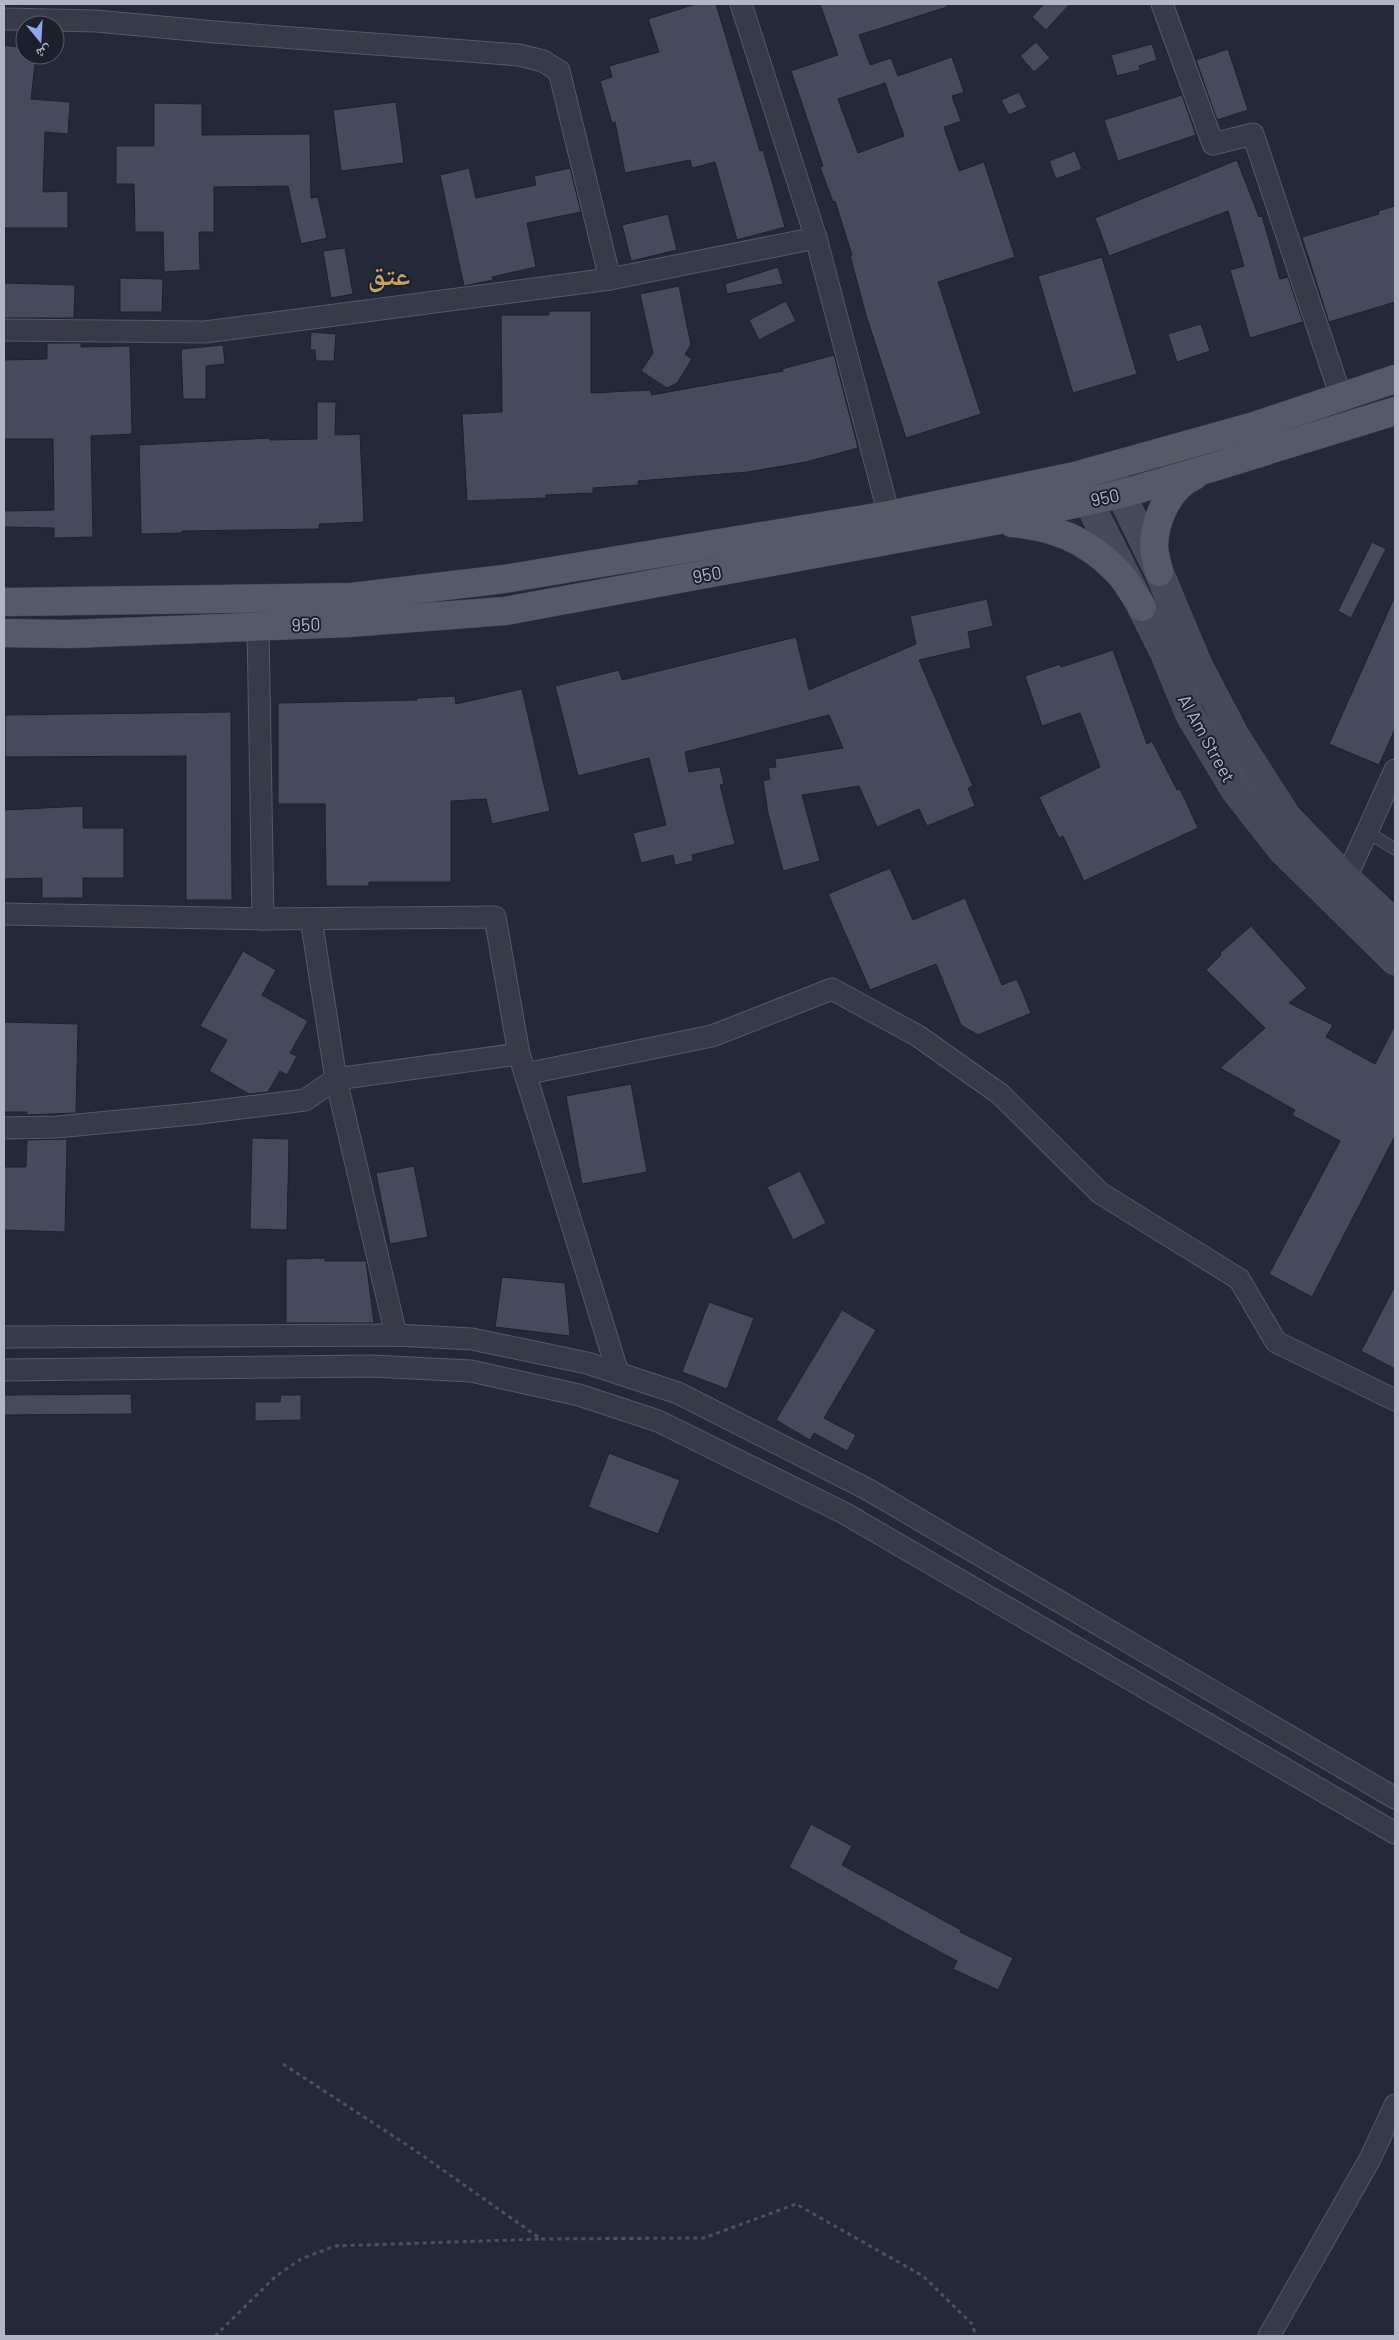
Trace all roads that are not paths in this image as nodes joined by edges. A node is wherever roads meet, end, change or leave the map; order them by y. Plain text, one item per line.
1 (741, 4) edge
2 (1162, 4) edge
3 (4, 19) edge
4 (816, 238) junction
5 (610, 279) junction
6 (4, 330) edge
7 (1395, 379) edge
8 (1341, 397) junction
9 (1395, 411) edge
10 (1108, 466) junction
11 (1214, 467) junction
12 (1075, 476) junction
13 (1121, 494) junction
14 (1086, 501) junction
15 (889, 515) junction
16 (994, 521) junction
17 (1159, 572) junction
18 (4, 602) edge
19 (1142, 607) junction
20 (258, 626) junction
21 (4, 634) edge
22 (1395, 770) edge
23 (1367, 832) junction
24 (1395, 849) edge
25 (1346, 878) junction
26 (4, 914) edge
27 (263, 919) junction
28 (311, 919) junction
29 (1395, 924) edge
30 (1395, 962) edge
31 (522, 1064) junction
32 (336, 1079) junction
33 (4, 1128) edge
34 (396, 1335) junction
35 (4, 1337) edge
36 (4, 1370) edge
37 (618, 1373) junction
38 (1395, 1400) edge
39 (1395, 1798) edge
40 (1395, 1833) edge
41 (1395, 2105) edge
42 (1269, 2336) edge

1 - 4 street
2 - 8 street
3 - 5 street
4 - 5 street
4 - 15 street
5 - 6 street
7 - 8 main road, 950
8 - 10 main road, 950
9 - 11 main road, 950 / 950
10 - 12 main road, 950
10 - 13 main road, Al Am Street
11 - 13 main road, 950 / 950
11 - 17 main road
12 - 14 main road, Al Am Street
12 - 15 main road, 950
13 - 14 main road, 950 / 950
13 - 17 main road, Al Am Street
14 - 16 main road, 950 / 950
14 - 19 main road, Al Am Street
15 - 18 main road, 950
16 - 19 main road
16 - 20 main road, 950 / 950
17 - 25 main road, Al Am Street
19 - 30 main road, Al Am Street
20 - 21 main road, 950 / 950
20 - 27 street
22 - 23 street
23 - 24 lane
23 - 25 street
25 - 29 main road, Al Am Street
26 - 27 street
27 - 28 street
28 - 31 street
28 - 32 street
31 - 32 street
31 - 37 street
31 - 38 street
32 - 33 street
32 - 34 street
34 - 35 street
34 - 37 street
36 - 40 street
37 - 39 street
41 - 42 street

